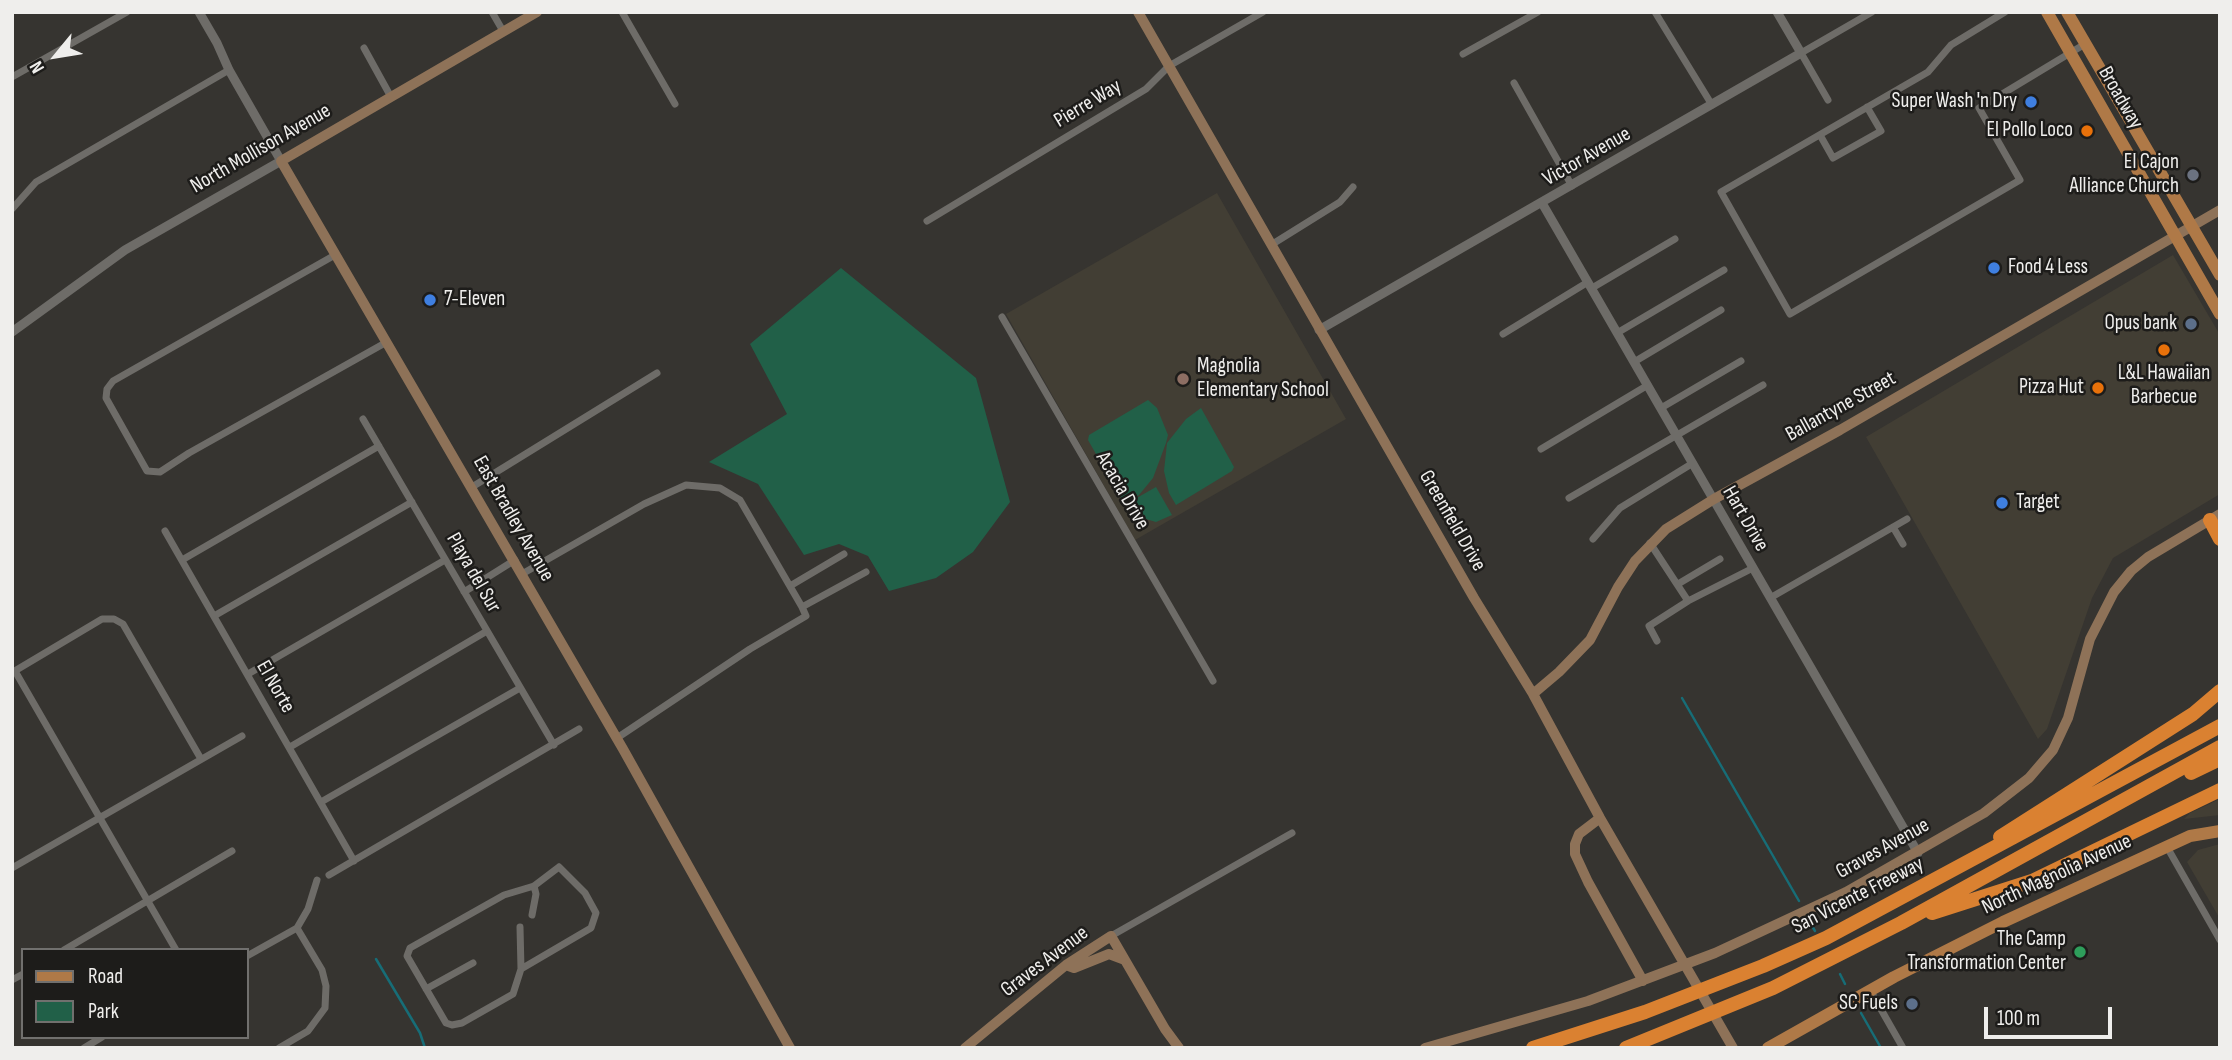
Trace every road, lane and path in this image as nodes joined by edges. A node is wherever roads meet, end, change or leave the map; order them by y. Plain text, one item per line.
1 (127, 12) edge
2 (199, 12) edge
3 (492, 12) edge
4 (537, 12) edge
5 (622, 12) edge
6 (1138, 12) edge
7 (1263, 12) edge
8 (1538, 12) edge
9 (1656, 12) edge
10 (1777, 12) edge
11 (1872, 12) edge
12 (2006, 12) edge
13 (2047, 12) edge
14 (2067, 12) edge
15 (503, 31) junction
16 (2085, 44) junction
17 (364, 48) dead end
18 (1801, 53) junction
19 (1463, 54) dead end
20 (2071, 54) junction
21 (1169, 66) junction
22 (229, 70) junction
23 (12, 77) edge
24 (1514, 83) dead end
25 (391, 97) junction
26 (1828, 100) dead end
27 (675, 104) dead end
28 (1712, 105) junction
29 (1867, 107) junction
30 (1820, 135) junction
31 (281, 161) junction
32 (1572, 186) junction
33 (1353, 187) dead end
34 (1542, 203) junction
35 (14, 205) edge
36 (2220, 210) edge
37 (927, 221) dead end
38 (2192, 227) junction
39 (2177, 235) junction
40 (1675, 239) dead end
41 (1271, 245) junction
42 (335, 255) junction
43 (1724, 270) dead end
44 (2220, 275) edge
45 (1590, 285) junction
46 (1721, 310) dead end
47 (2220, 314) edge
48 (1002, 317) dead end
49 (1319, 330) junction
50 (12, 331) edge
51 (1618, 333) junction
52 (1503, 334) dead end
53 (385, 343) junction
54 (1741, 361) dead end
55 (1634, 362) junction
56 (657, 373) dead end
57 (1648, 385) junction
58 (1763, 385) dead end
59 (1661, 408) junction
60 (363, 419) dead end
61 (1676, 435) junction
62 (379, 446) junction
63 (1541, 449) dead end
64 (1693, 463) junction
65 (472, 487) junction
66 (1569, 498) dead end
67 (1714, 499) junction
68 (412, 502) junction
69 (2217, 517) edge
70 (1908, 519) dead end
71 (1893, 527) junction
72 (165, 531) dead end
73 (1593, 539) dead end
74 (2220, 540) edge
75 (1650, 543) junction
76 (1903, 544) dead end
77 (844, 554) dead end
78 (1720, 559) dead end
79 (182, 560) junction
80 (445, 560) junction
81 (514, 560) junction
82 (1753, 568) junction
83 (866, 572) dead end
84 (522, 574) junction
85 (1678, 584) junction
86 (790, 586) junction
87 (464, 592) junction
88 (1770, 598) junction
89 (1688, 601) junction
90 (802, 607) junction
91 (214, 616) junction
92 (486, 631) junction
93 (1657, 641) dead end
94 (14, 672) edge
95 (248, 674) junction
96 (1213, 681) dead end
97 (520, 688) junction
98 (2220, 691) edge
99 (1533, 694) junction
100 (2220, 716) edge
101 (2220, 726) edge
102 (579, 729) dead end
103 (242, 736) dead end
104 (617, 738) junction
105 (2185, 744) junction
106 (554, 745) junction
107 (289, 747) junction
108 (2220, 747) edge
109 (201, 759) junction
110 (2220, 760) edge
111 (2220, 790) edge
112 (321, 802) junction
113 (100, 818) junction
114 (1600, 818) junction
115 (2220, 831) edge
116 (1292, 833) dead end
117 (2050, 840) junction
118 (2166, 847) junction
119 (232, 851) dead end
120 (1918, 853) junction
121 (354, 861) junction
122 (12, 868) edge
123 (329, 875) dead end
124 (1943, 877) junction
125 (317, 880) dead end
126 (534, 886) junction
127 (148, 901) junction
128 (532, 915) dead end
129 (1901, 923) junction
130 (520, 927) dead end
131 (297, 928) junction
132 (1111, 936) junction
133 (2220, 940) edge
134 (67, 948) edge
135 (175, 948) edge
136 (248, 955) edge
137 (1125, 960) junction
138 (473, 963) dead end
139 (1066, 965) junction
140 (521, 969) junction
141 (1643, 981) junction
142 (426, 989) junction
143 (1870, 990) junction
144 (279, 1048) edge
145 (790, 1048) edge
146 (965, 1048) edge
147 (1179, 1048) edge
148 (1425, 1048) edge
149 (1533, 1048) edge
150 (1626, 1048) edge
151 (1733, 1048) edge
152 (1768, 1048) edge
153 (1903, 1048) edge

1 - 23 street
2 - 22 street, East Bradley Avenue
3 - 15 street
4 - 15 main road, North Mollison Avenue
5 - 27 street
6 - 21 main road, Greenfield Drive
7 - 21 street, Pierre Way
8 - 19 street
9 - 28 street
10 - 18 street
11 - 18 street, Victor Avenue
12 - 29 street
13 - 20 main road, Broadway
14 - 16 main road, Broadway
15 - 25 main road, North Mollison Avenue
16 - 20 street
16 - 38 main road, Broadway
17 - 25 street
18 - 26 street
18 - 28 street, Victor Avenue
20 - 30 street
20 - 39 main road, Broadway
21 - 37 street, Pierre Way
21 - 41 main road, Greenfield Drive
22 - 31 street, East Bradley Avenue
22 - 35 street
24 - 32 street
25 - 31 main road, North Mollison Avenue
28 - 32 street, Victor Avenue
29 - 30 street
29 - 30 street
31 - 42 main road, East Bradley Avenue
31 - 50 street, North Mollison Avenue
32 - 34 street, Victor Avenue
33 - 41 street
34 - 45 street, Hart Drive
34 - 49 street, Victor Avenue
36 - 38 main road, Ballantyne Street
38 - 39 main road, Ballantyne Street
38 - 44 main road, Broadway
39 - 47 main road, Broadway
39 - 67 main road, Ballantyne Street
40 - 45 street
41 - 49 main road, Greenfield Drive
42 - 53 main road, East Bradley Avenue
42 - 53 street
43 - 51 street
45 - 51 street, Hart Drive
45 - 52 street
46 - 55 street
48 - 96 street, Acacia Drive
49 - 99 main road, Greenfield Drive
51 - 55 street, Hart Drive
53 - 65 main road, East Bradley Avenue
54 - 59 street
55 - 57 street, Hart Drive
56 - 65 street
57 - 59 street, Hart Drive
57 - 63 street
58 - 61 street
59 - 61 street, Hart Drive
60 - 62 street, Playa del Sur
61 - 64 street, Hart Drive
61 - 66 street
62 - 68 street, Playa del Sur
62 - 79 street
64 - 67 street, Hart Drive
64 - 73 street
65 - 81 main road, East Bradley Avenue
67 - 75 main road, Ballantyne Street
67 - 82 street, Hart Drive
68 - 80 street, Playa del Sur
68 - 91 street
69 - 74 highway
69 - 120 main road, Graves Avenue
70 - 71 street
71 - 76 street
71 - 88 street
72 - 79 street, El Norte
75 - 85 street
75 - 99 main road, Ballantyne Street
77 - 86 street
78 - 85 street
79 - 91 street, El Norte
80 - 87 street, Playa del Sur
80 - 95 street
81 - 84 main road, East Bradley Avenue
81 - 87 street
82 - 88 street, Hart Drive
82 - 89 street
83 - 90 street
84 - 86 street
84 - 104 main road, East Bradley Avenue
85 - 89 street
86 - 90 street
87 - 92 street, Playa del Sur
88 - 120 street, Hart Drive
89 - 93 street
90 - 104 street
91 - 95 street, El Norte
92 - 97 street, Playa del Sur
92 - 107 street
94 - 109 street
94 - 113 street
95 - 107 street, El Norte
97 - 106 street, Playa del Sur
97 - 112 street
98 - 124 highway
99 - 114 main road, Greenfield Drive
100 - 105 highway
101 - 105 highway
102 - 106 street
103 - 109 street
104 - 145 main road, East Bradley Avenue
105 - 124 highway, San Vicente Freeway
106 - 121 street
107 - 112 street, El Norte
108 - 117 highway
109 - 113 street
110 - 117 highway, North Magnolia Avenue
111 - 129 highway
112 - 121 street, El Norte
113 - 122 street
113 - 127 street
114 - 141 main road
114 - 151 main road, Greenfield Drive
115 - 118 main road, North Magnolia Avenue
116 - 132 street
117 - 129 highway, San Vicente Freeway
118 - 133 street
118 - 143 main road, North Magnolia Avenue
119 - 127 street
120 - 141 main road, Graves Avenue
121 - 123 street
124 - 149 highway, San Vicente Freeway
125 - 131 street
126 - 128 street
126 - 140 street
126 - 142 street
127 - 134 street
127 - 135 street
129 - 150 highway, San Vicente Freeway
130 - 140 street
131 - 136 street
131 - 144 street
132 - 137 main road, Graves Avenue
132 - 139 main road, Graves Avenue
137 - 139 main road
137 - 147 main road, Graves Avenue
138 - 142 street
139 - 146 main road, Graves Avenue
140 - 142 street
141 - 148 main road, Graves Avenue
143 - 152 main road, North Magnolia Avenue
143 - 153 street

